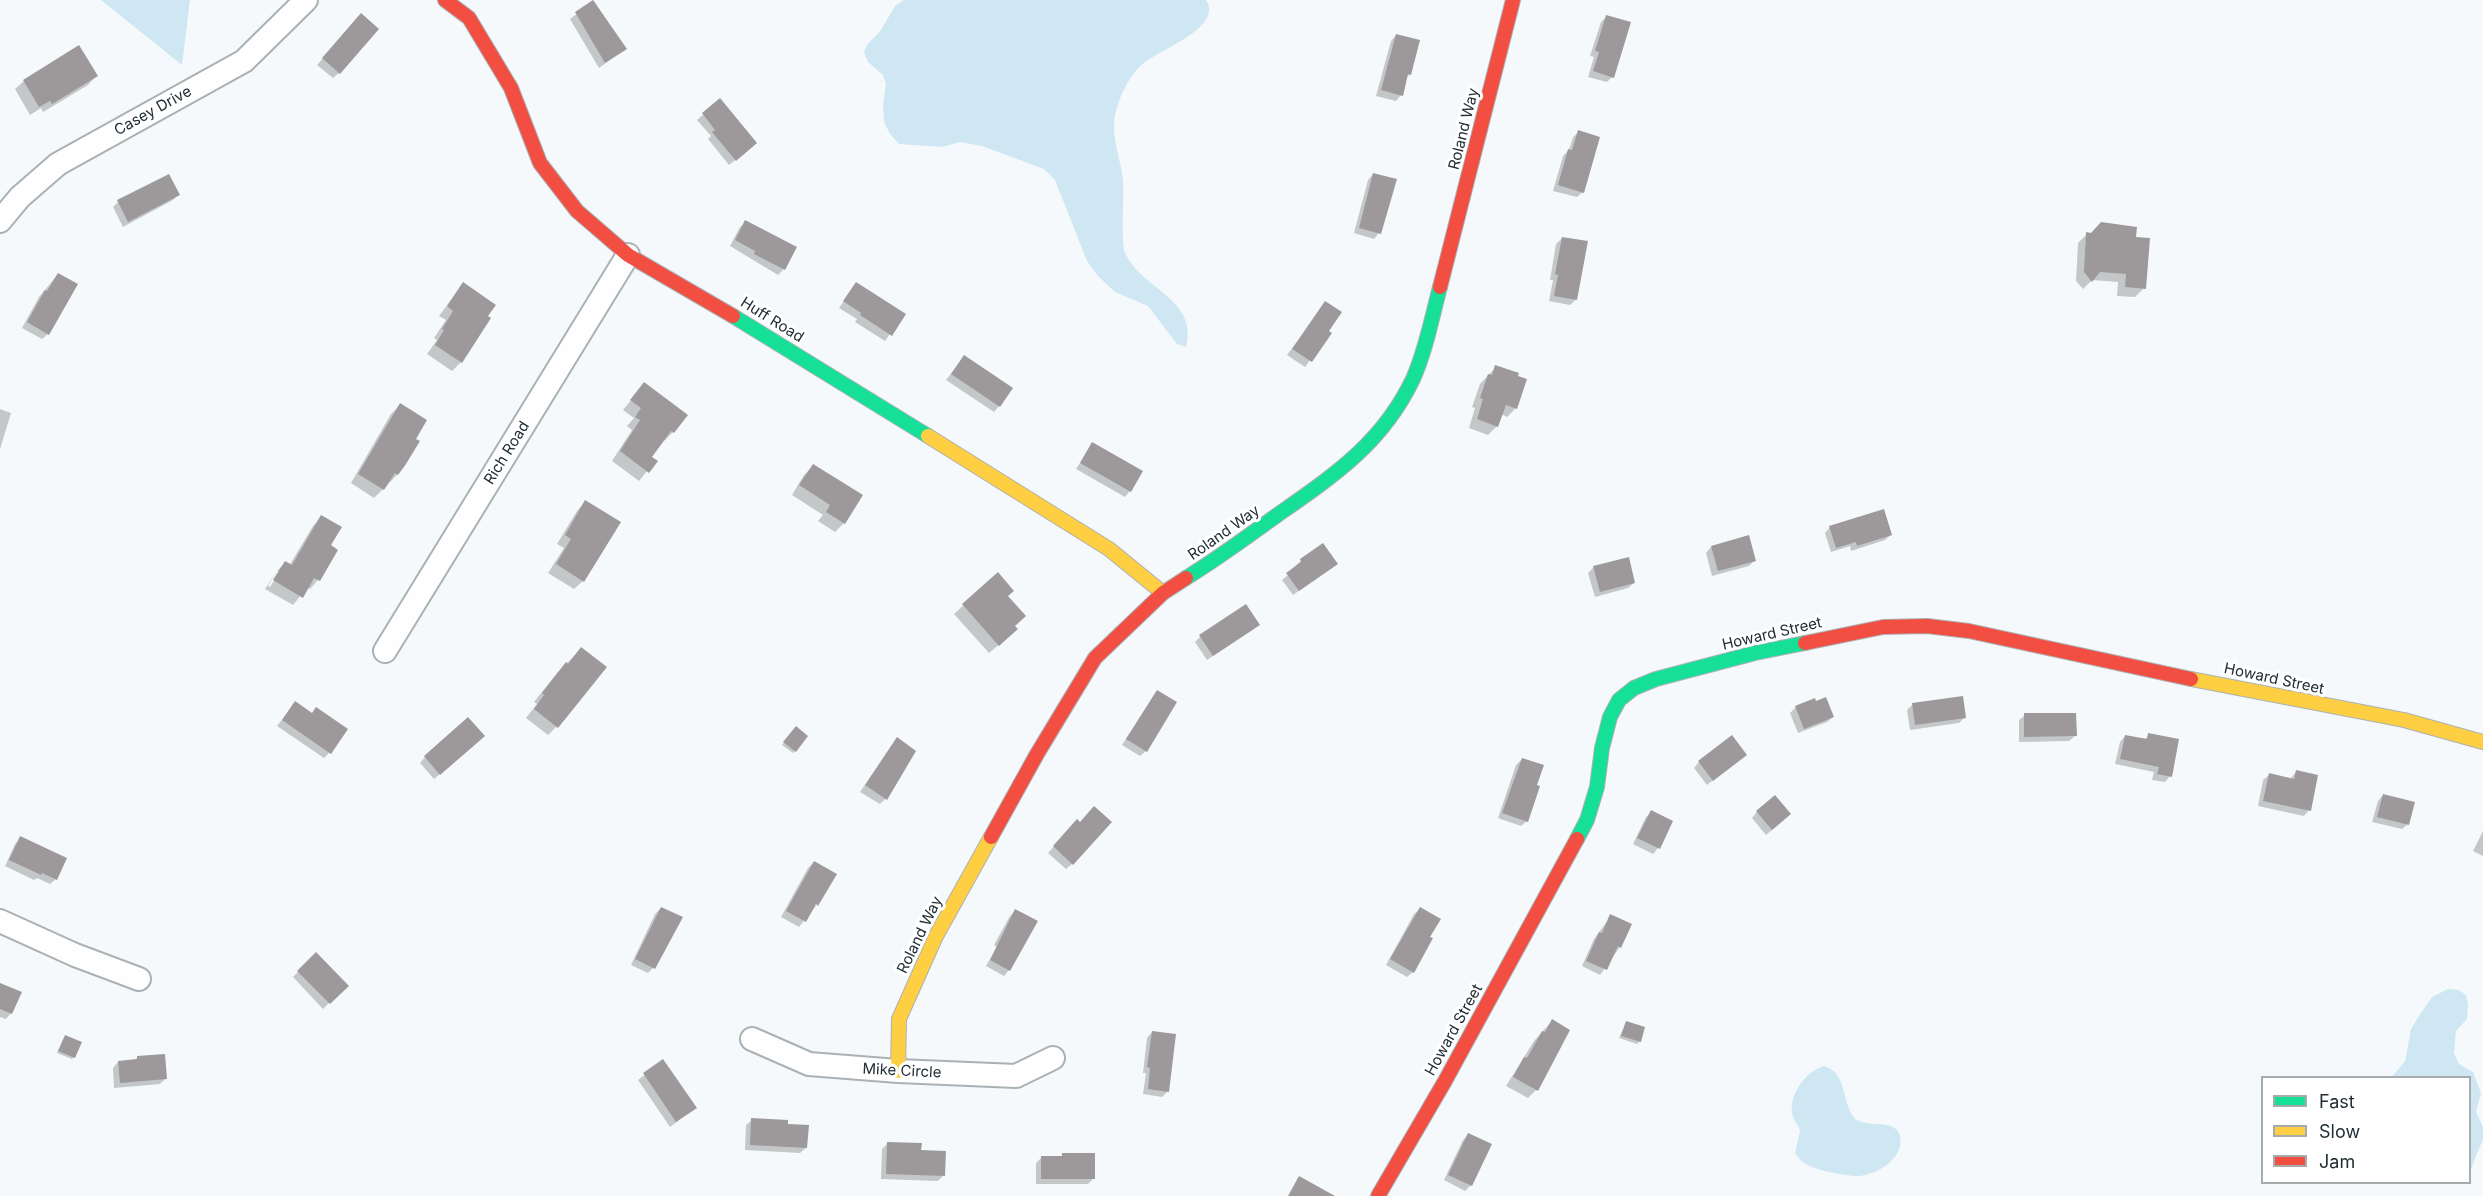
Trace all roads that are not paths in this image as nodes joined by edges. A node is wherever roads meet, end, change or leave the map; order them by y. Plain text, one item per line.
1 (306, 0) edge
2 (445, 0) edge
3 (1513, 0) edge
4 (0, 221) edge
5 (628, 255) junction
6 (1163, 593) junction
7 (385, 651) dead end
8 (2483, 742) edge
9 (0, 921) edge
10 (139, 979) dead end
11 (752, 1040) dead end
12 (1053, 1058) dead end
13 (898, 1071) junction
14 (1378, 1196) edge

1 - 4 street, Casey Drive
2 - 5 street, Huff Road
3 - 6 street, Roland Way
5 - 6 street, Huff Road
5 - 7 street, Rich Road
6 - 13 street, Roland Way
8 - 14 street, Howard Street
9 - 10 street
11 - 13 street, Mike Circle
12 - 13 street, Mike Circle

